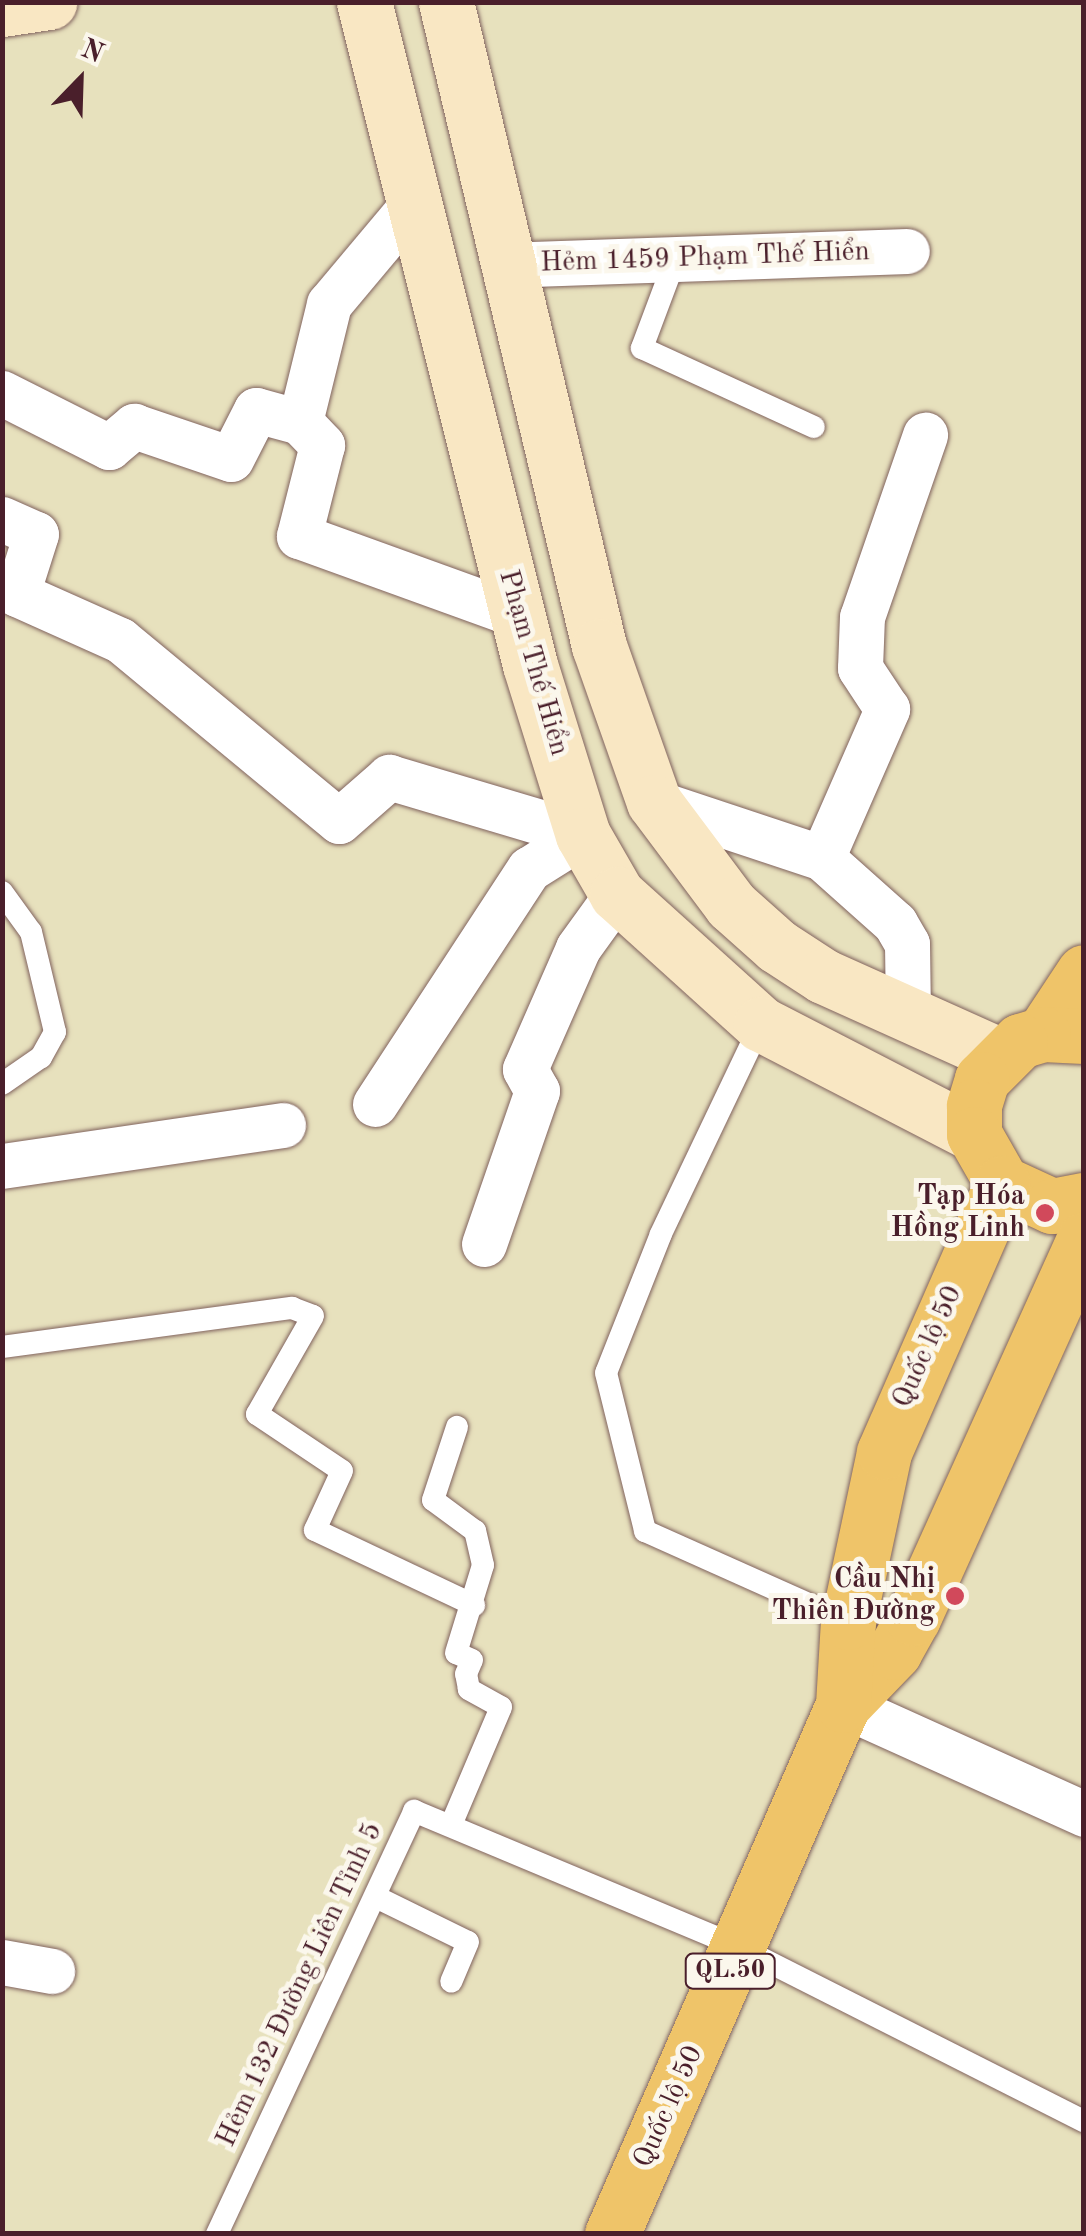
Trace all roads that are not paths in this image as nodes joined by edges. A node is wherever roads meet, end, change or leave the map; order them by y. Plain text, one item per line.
1 (364, 2) edge
2 (446, 2) edge
3 (414, 204) junction
4 (906, 251) dead end
5 (676, 260) junction
6 (504, 265) junction
7 (2, 393) edge
8 (300, 422) junction
9 (814, 428) dead end
10 (925, 435) dead end
11 (2, 520) edge
12 (10, 610) edge
13 (524, 640) junction
14 (599, 646) junction
15 (654, 802) junction
16 (584, 835) junction
17 (822, 858) junction
18 (2, 892) edge
19 (616, 894) junction
20 (1084, 972) edge
21 (908, 1016) junction
22 (761, 1024) junction
23 (1042, 1042) edge
24 (2, 1084) edge
25 (375, 1104) dead end
26 (283, 1125) dead end
27 (974, 1134) junction
28 (2, 1166) edge
29 (1002, 1182) junction
30 (1084, 1200) edge
31 (1084, 1240) edge
32 (484, 1244) dead end
33 (2, 1347) edge
34 (458, 1427) dead end
35 (474, 1605) junction
36 (848, 1622) junction
37 (843, 1705) junction
38 (1084, 1814) edge
39 (451, 1825) junction
40 (376, 1897) junction
41 (741, 1948) junction
42 (2, 1962) edge
43 (52, 1971) dead end
44 (451, 1982) dead end
45 (1084, 2121) edge
46 (217, 2234) edge
47 (612, 2234) edge

1 - 3 main road, Phạm Thế Hiển
2 - 6 main road
3 - 8 street
3 - 13 main road, Phạm Thế Hiển
4 - 5 street, Hẻm 1459 Phạm Thế Hiển
5 - 6 street, Hẻm 1459 Phạm Thế Hiển
5 - 9 lane
6 - 14 main road
7 - 8 street
8 - 13 street
10 - 17 street
11 - 12 street
12 - 16 street
13 - 14 main road
13 - 16 main road, Phạm Thế Hiển
14 - 15 main road
15 - 17 street
15 - 21 main road
16 - 19 main road, Phạm Thế Hiển
16 - 25 street
17 - 21 street
18 - 24 lane
19 - 22 main road, Phạm Thế Hiển
19 - 32 street
20 - 23 main road
21 - 23 main road
22 - 27 main road, Phạm Thế Hiển
22 - 36 lane
23 - 27 main road
26 - 28 street
27 - 29 main road
29 - 30 main road
29 - 36 main road, Quốc lộ 50 / QL.50
31 - 37 main road, Quốc lộ 50 / QL.50
33 - 35 lane
34 - 35 lane
35 - 39 lane
36 - 37 main road, Quốc lộ 50 / QL.50
37 - 38 street
37 - 41 main road, Quốc lộ 50 / QL.50
39 - 40 lane, Hẻm 132 Đường Liên Tỉnh 5
39 - 41 lane, Hẻm 132 Đường Liên Tỉnh 5
40 - 44 lane
40 - 46 lane, Hẻm 132 Đường Liên Tỉnh 5
41 - 45 lane, Hẻm 132 Đường Liên Tỉnh 5
41 - 47 main road, Quốc lộ 50 / QL.50
42 - 43 street

